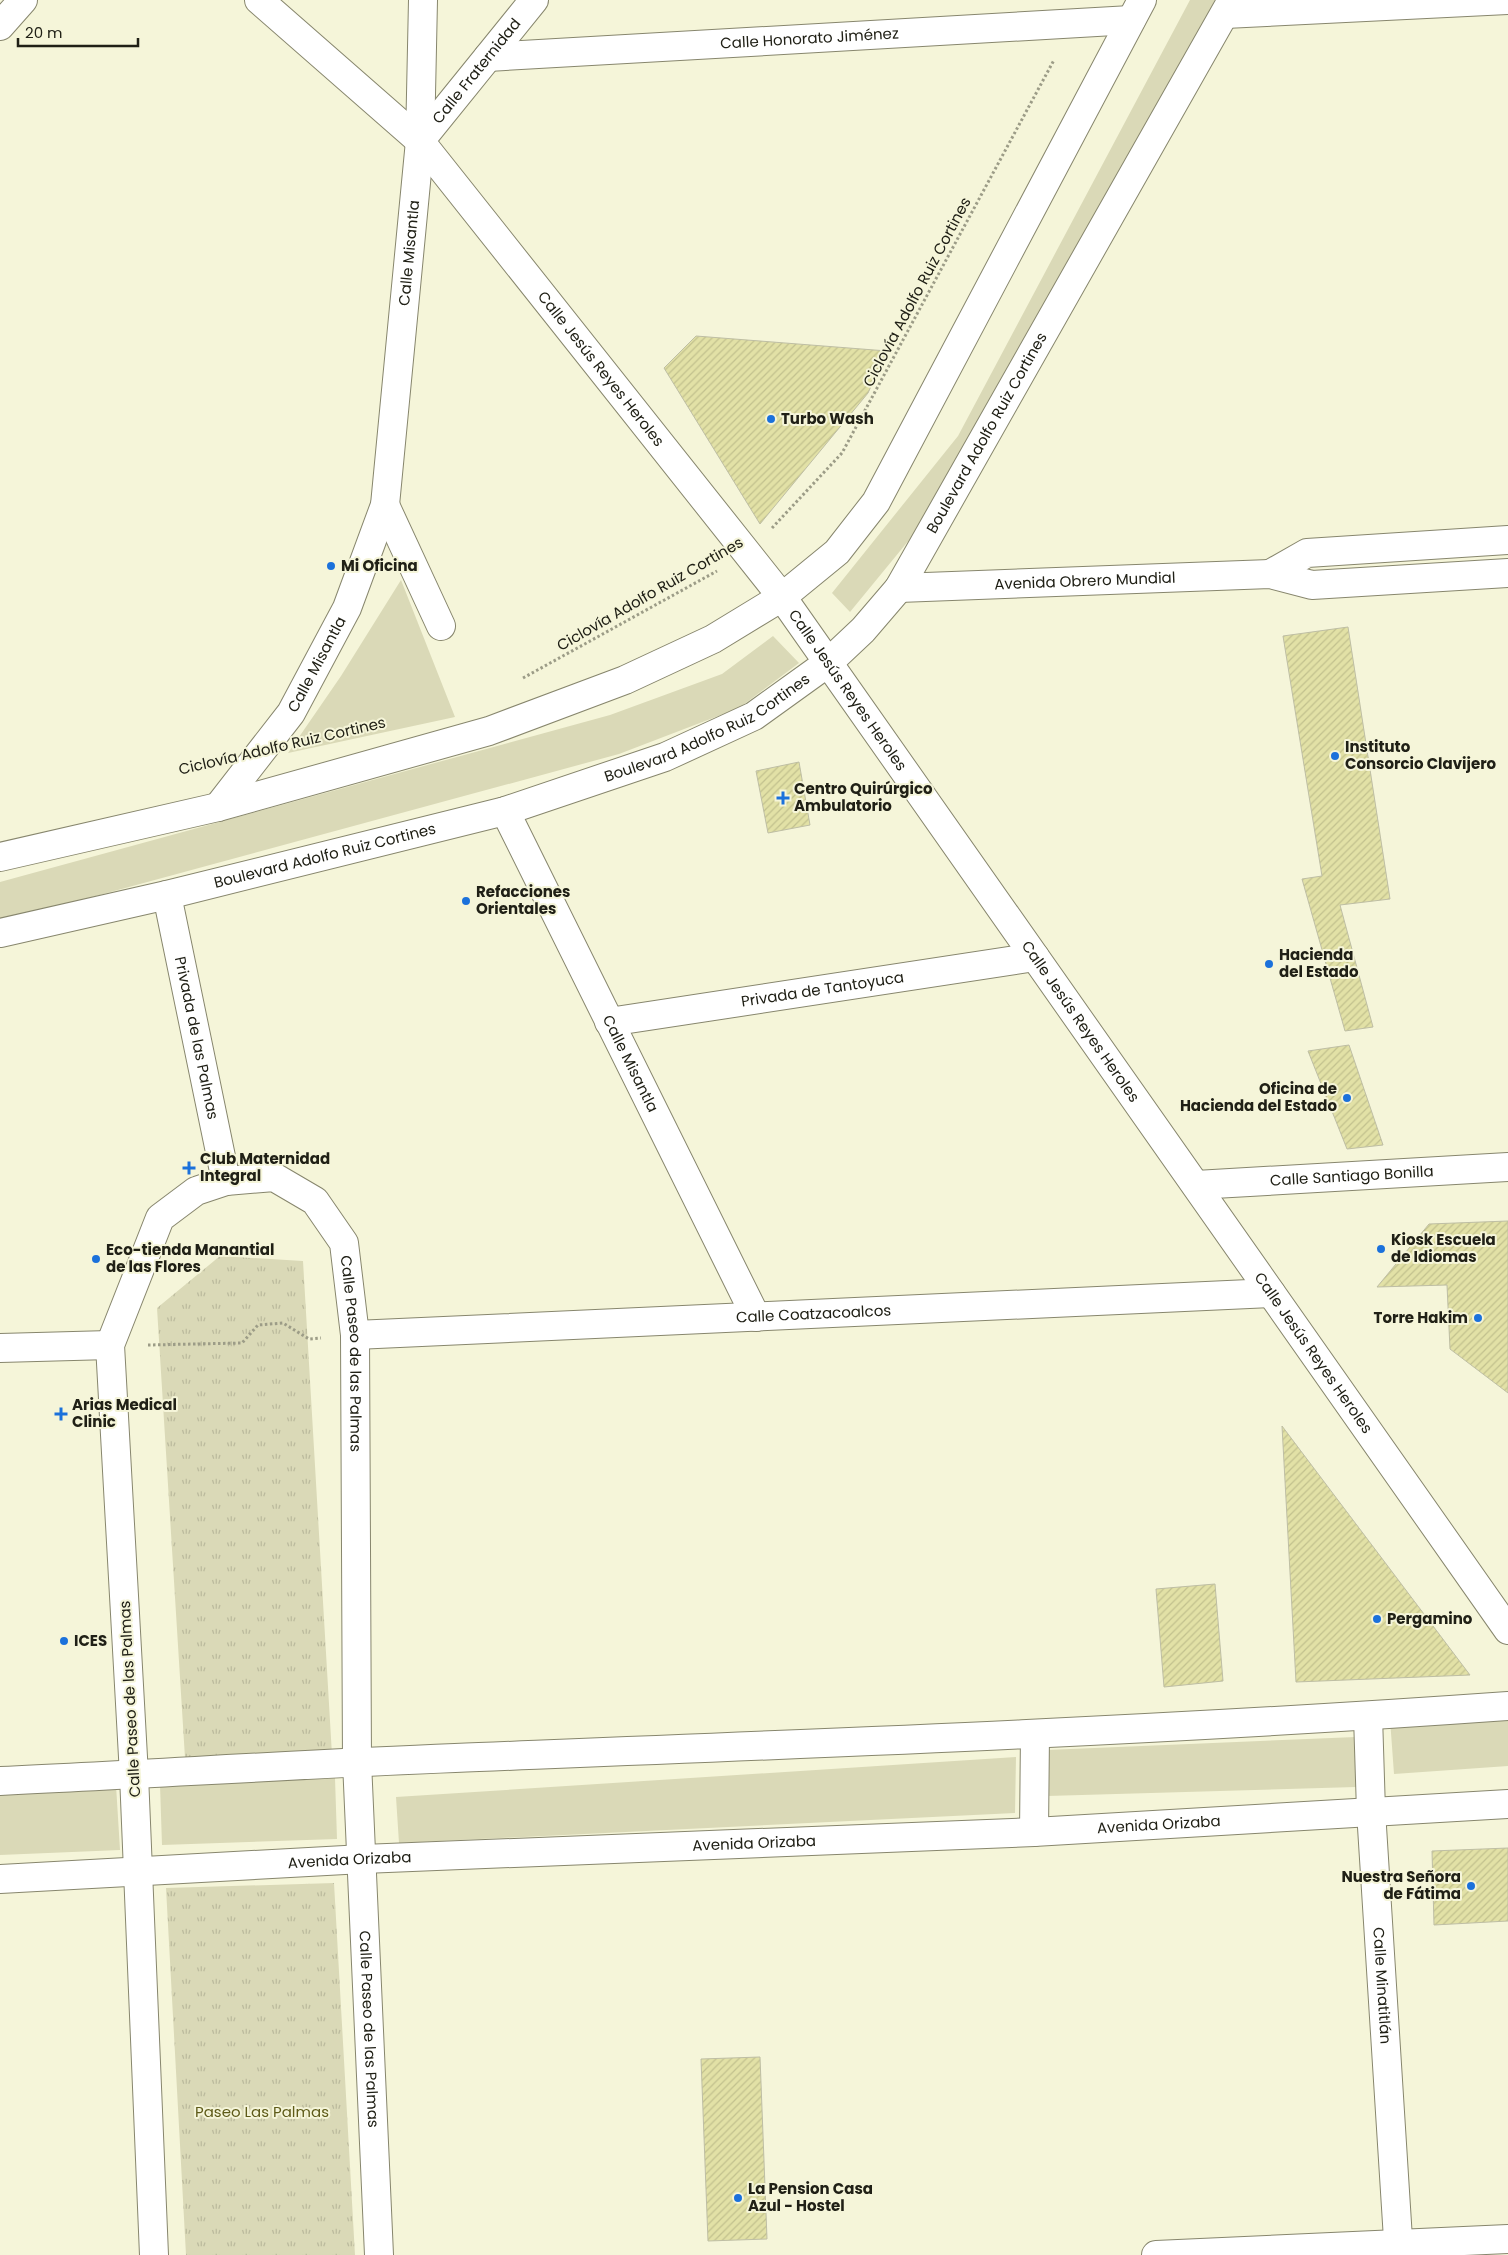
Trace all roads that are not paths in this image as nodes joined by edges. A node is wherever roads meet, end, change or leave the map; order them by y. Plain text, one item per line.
1 (23, 0) edge
2 (259, 0) edge
3 (422, 0) edge
4 (534, 0) edge
5 (1508, 0) edge
6 (1228, 7) edge
7 (1137, 10) edge
8 (0, 26) edge
9 (488, 57) junction
10 (420, 141) junction
11 (386, 505) junction
12 (1508, 540) edge
13 (1508, 573) edge
14 (1270, 574) junction
15 (899, 588) junction
16 (782, 596) junction
17 (441, 626) dead end
18 (829, 662) junction
19 (218, 807) junction
20 (505, 811) junction
21 (0, 857) edge
22 (167, 895) junction
23 (0, 933) edge
24 (1035, 956) junction
25 (609, 1022) junction
26 (1508, 1167) edge
27 (226, 1181) junction
28 (1196, 1185) junction
29 (1271, 1293) junction
30 (756, 1317) junction
31 (355, 1335) junction
32 (110, 1345) junction
33 (0, 1348) edge
34 (1508, 1630) edge
35 (1508, 1706) edge
36 (1368, 1716) junction
37 (1035, 1734) junction
38 (357, 1762) junction
39 (134, 1775) junction
40 (0, 1781) edge
41 (1508, 1804) edge
42 (1371, 1811) junction
43 (1034, 1832) junction
44 (362, 1858) junction
45 (139, 1872) junction
46 (0, 1879) edge
47 (1508, 2239) edge
48 (1398, 2250) edge
49 (154, 2255) edge
50 (379, 2255) edge
51 (1156, 2255) edge

1 - 8 street
2 - 10 street, Calle Jesús Reyes Heroles
3 - 10 street, Calle Misantla
4 - 9 street, Calle Fraternidad
5 - 6 street
6 - 15 street, Boulevard Adolfo Ruiz Cortines
7 - 9 street, Calle Honorato Jiménez
7 - 16 street
9 - 10 street, Calle Fraternidad
10 - 11 street, Calle Misantla
10 - 16 street, Calle Jesús Reyes Heroles
11 - 17 street, Calle Misantla
11 - 19 street, Calle Misantla
12 - 14 street, Avenida Obrero Mundial
13 - 14 street, Avenida Obrero Mundial
14 - 15 street, Avenida Obrero Mundial
15 - 18 street, Boulevard Adolfo Ruiz Cortines
16 - 18 street, Calle Jesús Reyes Heroles
16 - 19 street
18 - 20 street, Boulevard Adolfo Ruiz Cortines
18 - 24 street, Calle Jesús Reyes Heroles
19 - 21 street
20 - 22 street, Boulevard Adolfo Ruiz Cortines
20 - 25 street, Calle Misantla
22 - 23 street, Boulevard Adolfo Ruiz Cortines
22 - 27 street, Privada de las Palmas
24 - 25 street, Privada de Tantoyuca
24 - 28 street, Calle Jesús Reyes Heroles
25 - 30 street, Calle Misantla
26 - 28 street, Calle Santiago Bonilla
27 - 31 street, Calle Paseo de las Palmas
27 - 32 street, Calle Paseo de las Palmas
28 - 29 street, Calle Jesús Reyes Heroles
29 - 30 street, Calle Coatzacoalcos
29 - 34 street, Calle Jesús Reyes Heroles
30 - 31 street, Calle Coatzacoalcos
31 - 38 street, Calle Paseo de las Palmas
32 - 33 street
32 - 39 street, Calle Paseo de las Palmas
35 - 36 street
36 - 37 street
36 - 42 street, Calle Minatitlán
37 - 38 street
37 - 43 street
38 - 39 street
38 - 44 street, Calle Paseo de las Palmas
39 - 40 street
39 - 45 street, Calle Paseo de las Palmas
41 - 42 street, Avenida Orizaba
42 - 43 street, Avenida Orizaba
42 - 48 street, Calle Minatitlán
43 - 44 street, Avenida Orizaba
44 - 45 street, Avenida Orizaba
44 - 50 street, Calle Paseo de las Palmas
45 - 46 street, Avenida Orizaba
45 - 49 street, Calle Paseo de las Palmas
47 - 48 street
48 - 51 street

